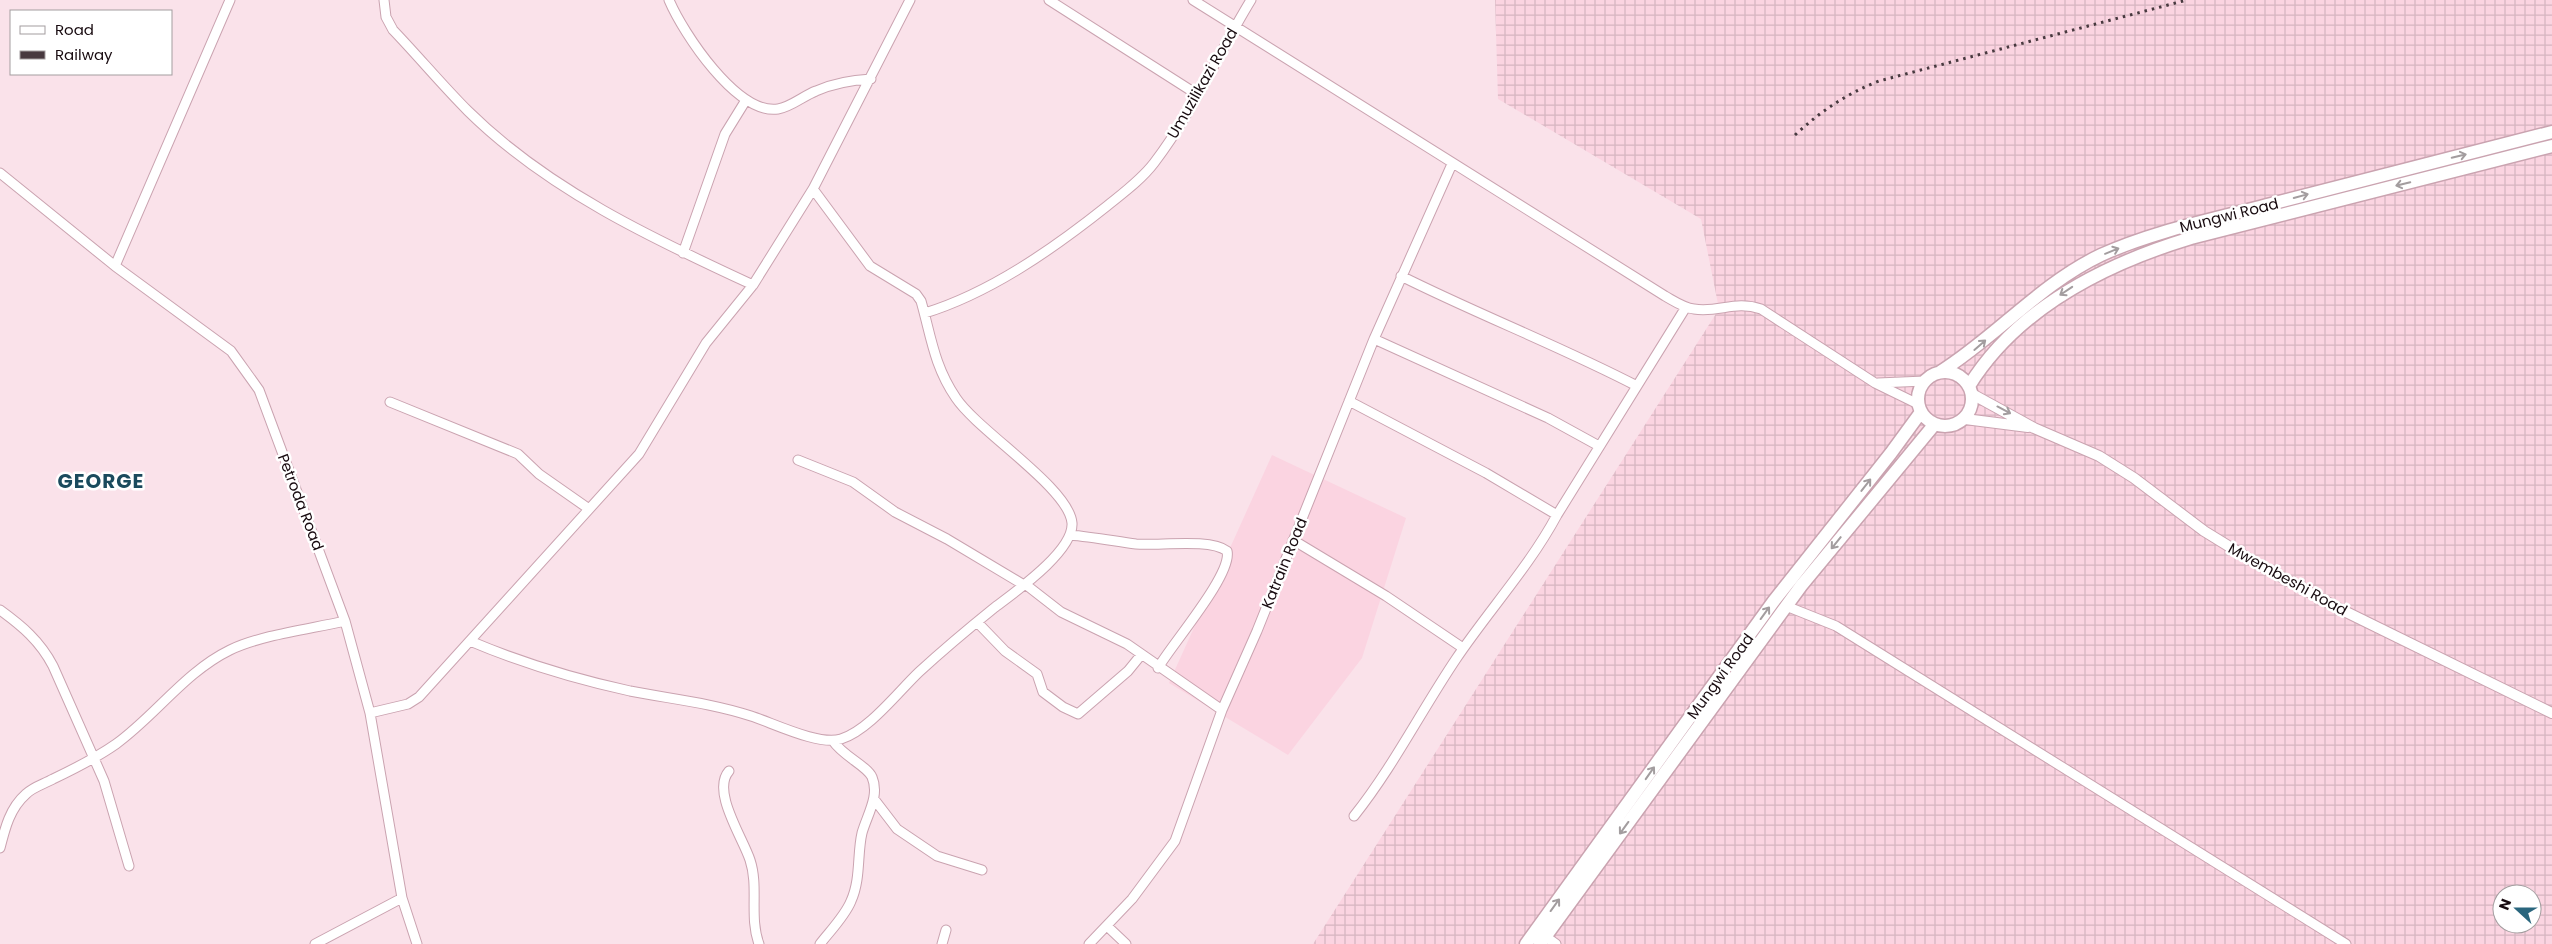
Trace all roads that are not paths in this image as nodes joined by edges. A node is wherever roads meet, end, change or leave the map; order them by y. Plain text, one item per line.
1 (230, 0) edge
2 (384, 0) edge
3 (669, 0) edge
4 (910, 0) edge
5 (1048, 0) edge
6 (1193, 0) edge
7 (1251, 0) edge
8 (1234, 27) junction
9 (872, 79) junction
10 (1198, 94) junction
11 (746, 100) junction
12 (2552, 132) edge
13 (2552, 146) edge
14 (1452, 164) junction
15 (0, 173) edge
16 (2361, 187) junction
17 (814, 189) junction
18 (682, 253) junction
19 (115, 266) junction
20 (1401, 276) junction
21 (753, 285) junction
22 (1686, 307) junction
23 (925, 313) junction
24 (1374, 339) junction
25 (1940, 372) junction
26 (1925, 381) junction
27 (1875, 383) junction
28 (1637, 386) junction
29 (1970, 390) junction
30 (1350, 401) junction
31 (390, 402) dead end
32 (1919, 408) junction
33 (1964, 419) junction
34 (1934, 425) junction
35 (2034, 428) junction
36 (1599, 446) junction
37 (798, 460) dead end
38 (590, 509) junction
39 (1557, 515) junction
40 (1070, 535) junction
41 (1293, 540) junction
42 (1024, 584) junction
43 (1786, 606) junction
44 (0, 610) edge
45 (345, 621) junction
46 (977, 622) junction
47 (470, 641) junction
48 (1463, 648) junction
49 (1141, 655) junction
50 (1158, 668) junction
51 (1222, 710) junction
52 (370, 713) junction
53 (2552, 713) edge
54 (833, 741) junction
55 (93, 759) junction
56 (729, 771) dead end
57 (874, 799) junction
58 (1354, 816) dead end
59 (0, 848) edge
60 (129, 866) dead end
61 (982, 870) dead end
62 (402, 898) junction
63 (1107, 926) junction
64 (946, 930) dead end
65 (1540, 937) edge
66 (315, 944) edge
67 (417, 944) edge
68 (759, 944) edge
69 (820, 944) edge
70 (942, 944) edge
71 (1089, 944) edge
72 (1126, 944) edge
73 (1526, 944) edge
74 (1556, 944) edge
75 (2346, 944) edge

1 - 19 street
2 - 18 street
3 - 11 street
4 - 9 street
5 - 10 street
6 - 8 street
7 - 8 street, Umuzilikazi Road
8 - 10 street, Umuzilikazi Road
8 - 14 street
9 - 11 street
9 - 17 street
10 - 23 street, Umuzilikazi Road
11 - 18 street
16 -> 12 main road, Mungwi Road
13 -> 16 main road, Mungwi Road
14 - 20 street, Katrain Road
14 - 22 street
15 - 19 street, Petroda Road
25 -> 16 main road, Mungwi Road
16 -> 29 main road, Mungwi Road
17 - 21 street
17 - 23 street
18 - 21 street
19 - 45 street, Petroda Road
20 - 24 street, Katrain Road
20 - 28 street
21 - 38 street
22 - 27 street
22 - 28 street
23 - 40 street
24 - 30 street, Katrain Road
24 - 36 street
25 - 26 main road
25 - 29 main road
26 - 27 street
26 - 32 main road
27 - 32 street
28 - 36 street
29 - 33 main road
29 -> 35 street
30 - 39 street
30 - 41 street, Katrain Road
31 - 38 street
32 - 34 main road
65 -> 32 main road, Mungwi Road
33 - 34 main road
33 - 35 street
34 -> 43 main road, Mungwi Road
35 - 53 street, Mwembeshi Road
36 - 39 street
37 - 42 street
38 - 47 street
39 - 48 street
40 - 42 street
40 - 50 street
41 - 48 street
41 - 51 street, Katrain Road
42 - 46 street
42 - 49 street
43 -> 65 main road, Mungwi Road
43 - 75 street
44 - 55 street
45 - 52 street, Petroda Road
45 - 55 street
46 - 49 street
46 - 54 street
47 - 52 street
47 - 54 street
48 - 58 street
49 - 50 street
50 - 51 street
51 - 63 street, Katrain Road
52 - 62 street, Petroda Road
54 - 57 street
55 - 59 street
55 - 60 street
56 - 68 street
57 - 61 street
57 - 69 street
62 - 66 street
62 - 67 street, Petroda Road
63 - 71 street, Katrain Road
63 - 72 street
64 - 70 street
65 - 73 main road, Mungwi Road
65 - 74 street

